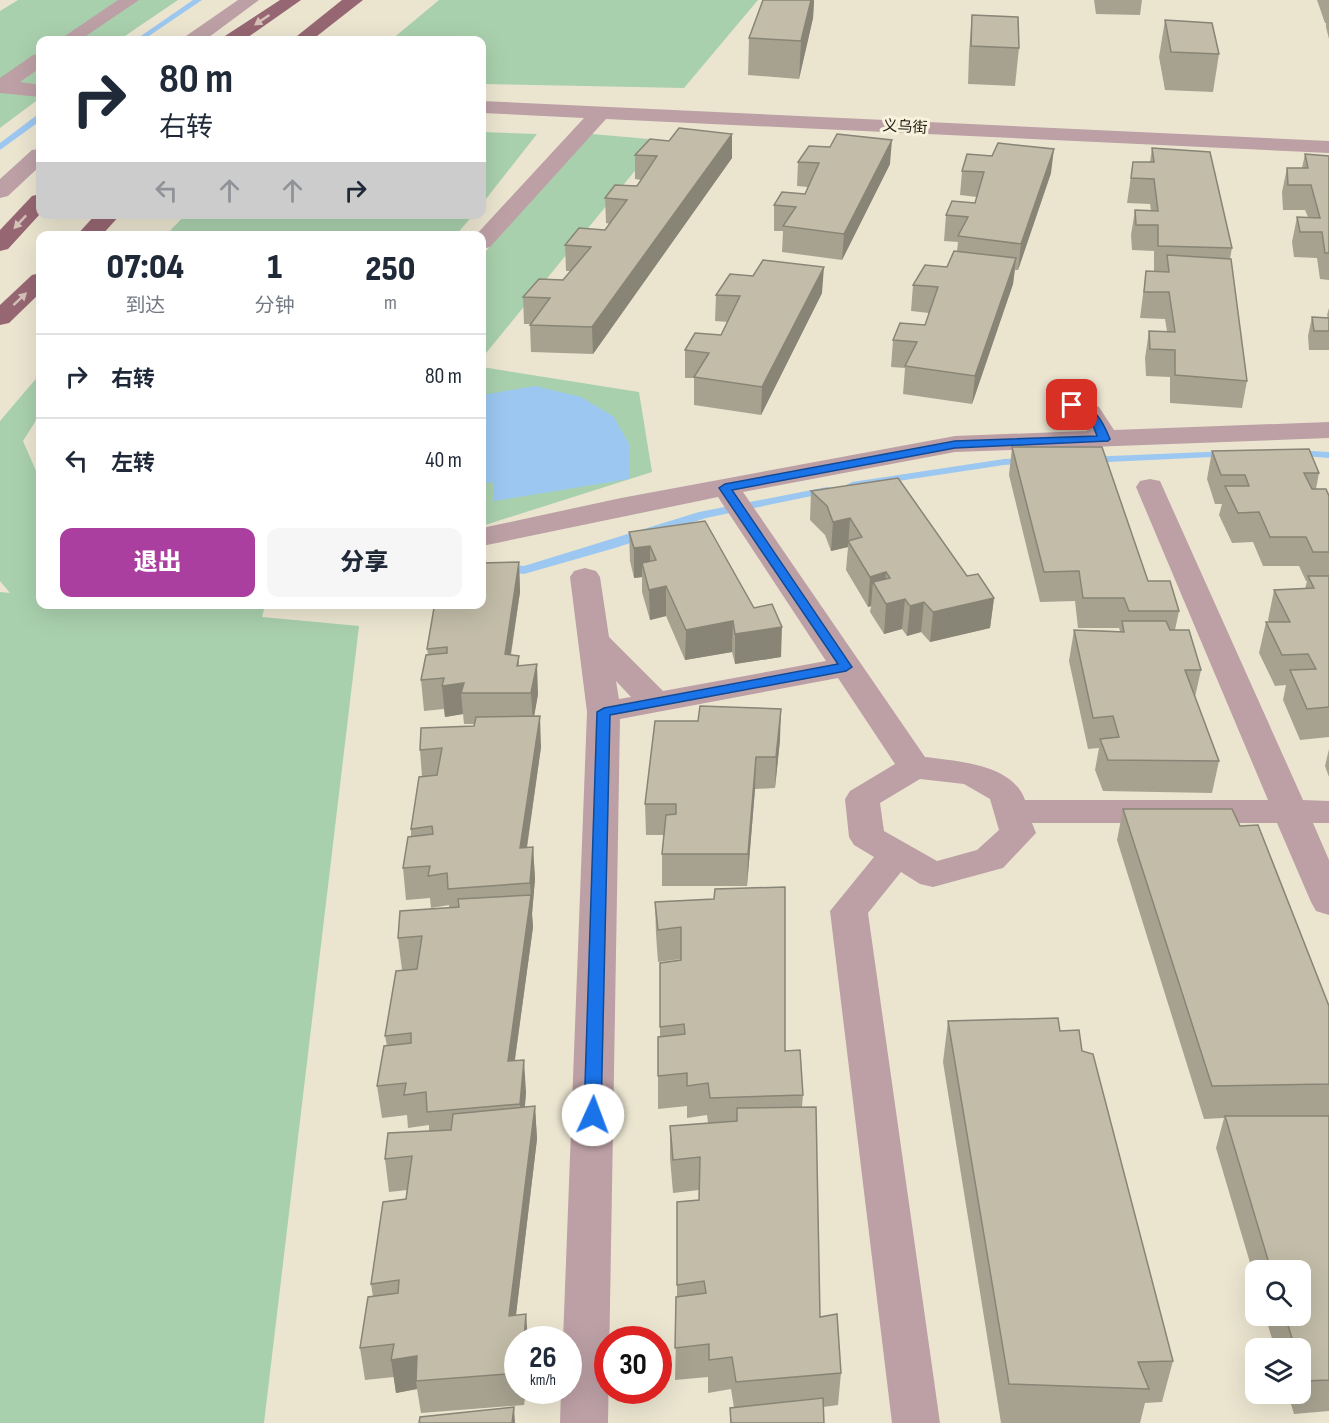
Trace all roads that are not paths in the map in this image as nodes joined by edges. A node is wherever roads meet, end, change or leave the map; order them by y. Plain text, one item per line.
1 (130, 0) edge
2 (250, 0) edge
3 (292, 0) edge
4 (354, 0) edge
5 (74, 36) edge
6 (199, 36) edge
7 (237, 36) edge
8 (306, 36) edge
9 (36, 61) edge
10 (36, 78) edge
11 (4, 81) edge
12 (36, 90) edge
13 (486, 108) edge
14 (600, 113) junction
15 (1329, 147) edge
16 (36, 159) edge
17 (0, 191) edge
18 (36, 205) edge
19 (105, 219) edge
20 (92, 231) edge
21 (486, 238) edge
22 (0, 244) edge
23 (36, 284) edge
24 (0, 318) edge
25 (1072, 405) dead end
26 (1329, 430) edge
27 (1104, 439) junction
28 (1150, 487) dead end
29 (725, 488) junction
30 (486, 536) edge
31 (585, 577) dead end
32 (594, 640) junction
33 (846, 667) junction
34 (656, 703) junction
35 (604, 712) junction
36 (914, 767) junction
37 (1011, 811) junction
38 (1290, 812) junction
39 (1329, 812) edge
40 (896, 854) junction
41 (1329, 902) edge
42 (584, 1423) edge
43 (916, 1423) edge

1 - 5 street
2 - 6 street
3 -> 7 main road
4 - 8 main road
9 - 11 street
10 - 11 street
11 - 12 street
13 - 14 street, 义乌街
14 - 15 street, 义乌街
14 - 21 street
16 - 17 street
18 -> 22 main road
19 - 20 main road
24 -> 23 main road
25 - 27 street
26 - 27 street
27 - 29 street
28 - 38 street
29 - 30 street
29 - 33 street
31 - 32 street
32 - 34 street
32 - 35 street
33 - 34 street
33 - 36 street
34 - 35 street
35 - 42 street
36 - 37 street
36 - 40 street
37 - 38 street
37 - 40 street
38 - 39 street
38 - 41 street
40 - 43 street

